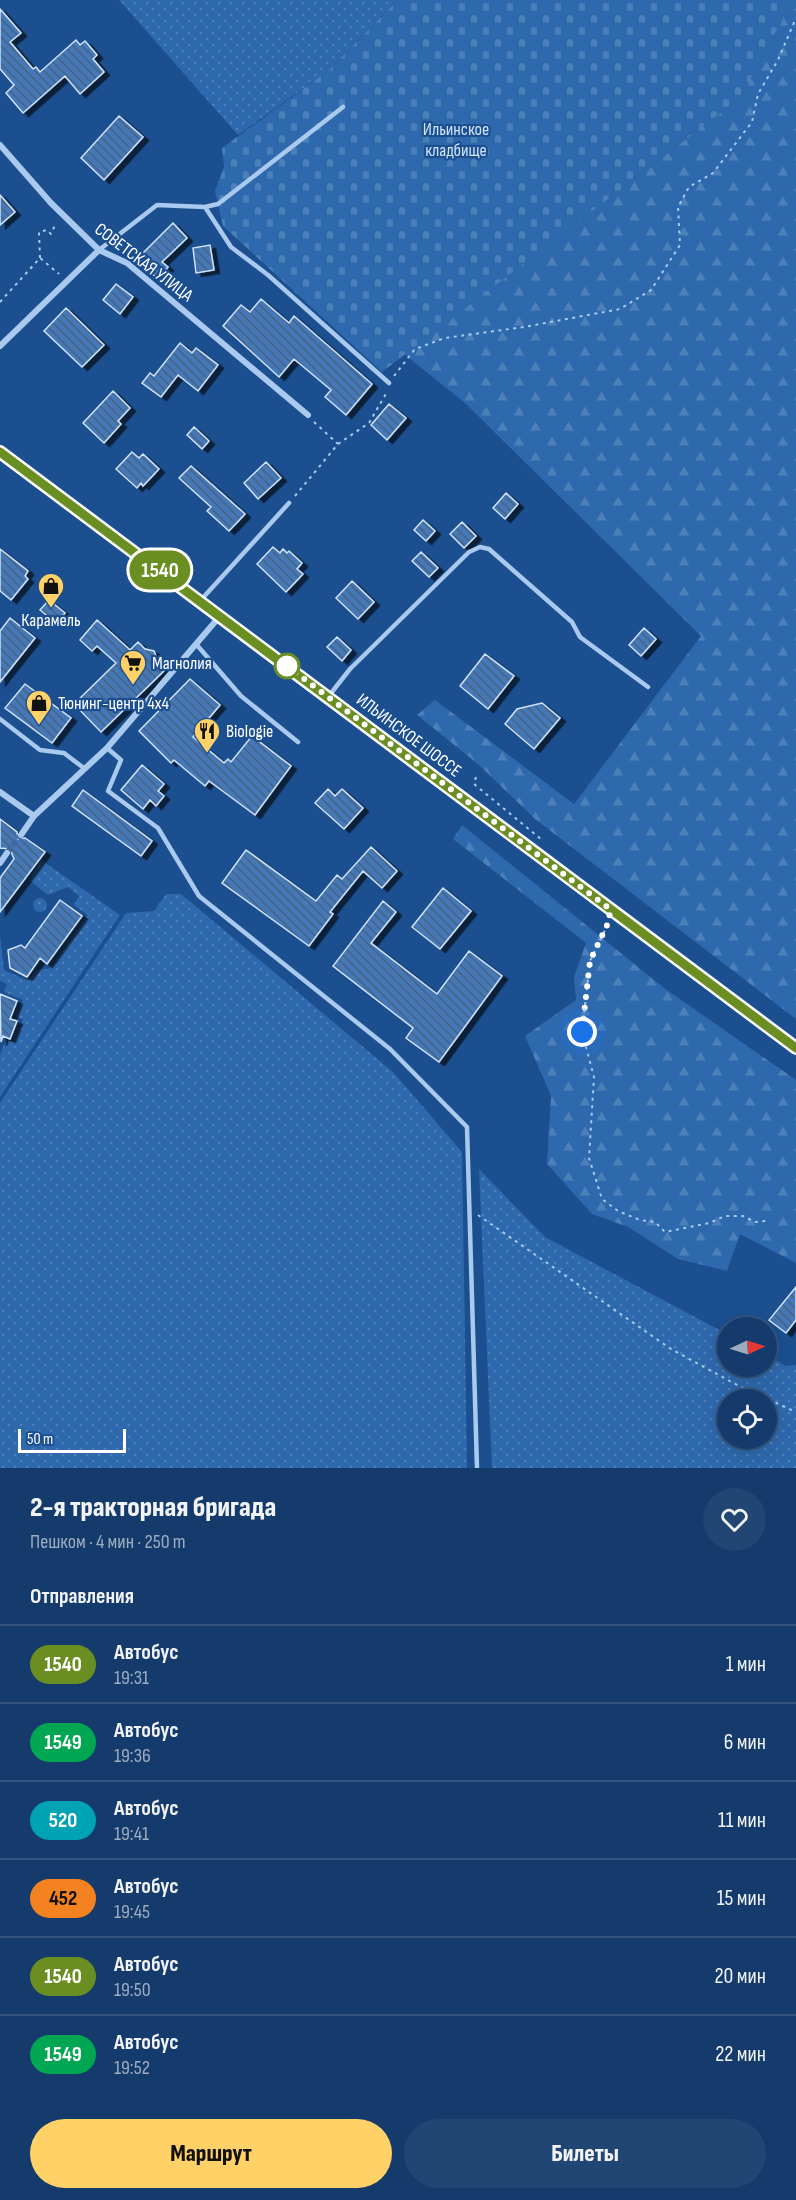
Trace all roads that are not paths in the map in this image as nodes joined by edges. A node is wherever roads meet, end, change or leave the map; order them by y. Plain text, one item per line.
1 (343, 107) dead end
2 (0, 145) edge
3 (205, 207) junction
4 (99, 250) junction
5 (0, 346) edge
6 (389, 383) road end
7 (308, 416) road end
8 (0, 452) edge
9 (289, 503) road end
10 (200, 601) junction
11 (220, 615) junction
12 (196, 644) junction
13 (648, 687) dead end
14 (328, 697) junction
15 (0, 719) edge
16 (298, 742) dead end
17 (107, 748) junction
18 (85, 769) junction
19 (0, 792) edge
20 (34, 816) junction
21 (21, 835) tunnel mouth
22 (7, 853) tunnel mouth
23 (0, 863) edge
24 (796, 1048) edge
25 (477, 1468) edge

1 - 3 lane
2 - 4 street, СОВЕТСКАЯ УЛИЦА
3 - 4 lane
3 - 6 lane
4 - 5 street
4 - 7 street, СОВЕТСКАЯ УЛИЦА
8 - 10 main road, ИЛЬИНСКОЕ ШОССЕ
9 - 10 lane
10 - 11 main road, ИЛЬИНСКОЕ ШОССЕ
11 - 12 street
11 - 14 main road, ИЛЬИНСКОЕ ШОССЕ
12 - 16 lane
12 - 17 street
13 - 14 lane
14 - 24 main road, ИЛЬИНСКОЕ ШОССЕ
15 - 18 lane
17 - 18 street
17 - 25 lane
18 - 20 street
19 - 20 street
20 - 21 street
22 - 23 street

